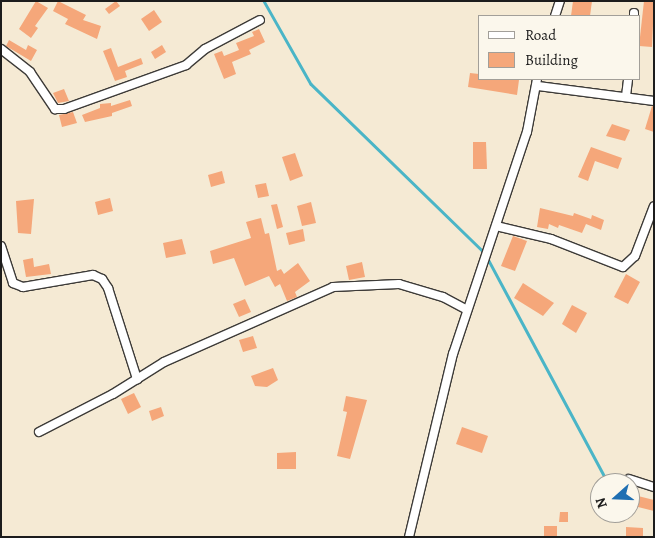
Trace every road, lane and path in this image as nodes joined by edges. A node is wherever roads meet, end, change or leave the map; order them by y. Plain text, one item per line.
1 (560, 1) edge
2 (555, 15) edge
3 (260, 20) dead end
4 (1, 49) edge
5 (628, 80) edge
6 (537, 82) edge
7 (626, 96) junction
8 (654, 102) edge
9 (654, 206) edge
10 (496, 226) junction
11 (1, 246) edge
12 (466, 309) junction
13 (137, 379) junction
14 (39, 432) dead end
15 (640, 482) edge
16 (654, 487) edge
17 (409, 537) edge

1 - 2 street
3 - 4 street
5 - 7 street
6 - 7 street
6 - 10 street
7 - 8 street
9 - 10 street
10 - 12 street
11 - 13 street
12 - 13 street
12 - 17 street
13 - 14 street
15 - 16 street

